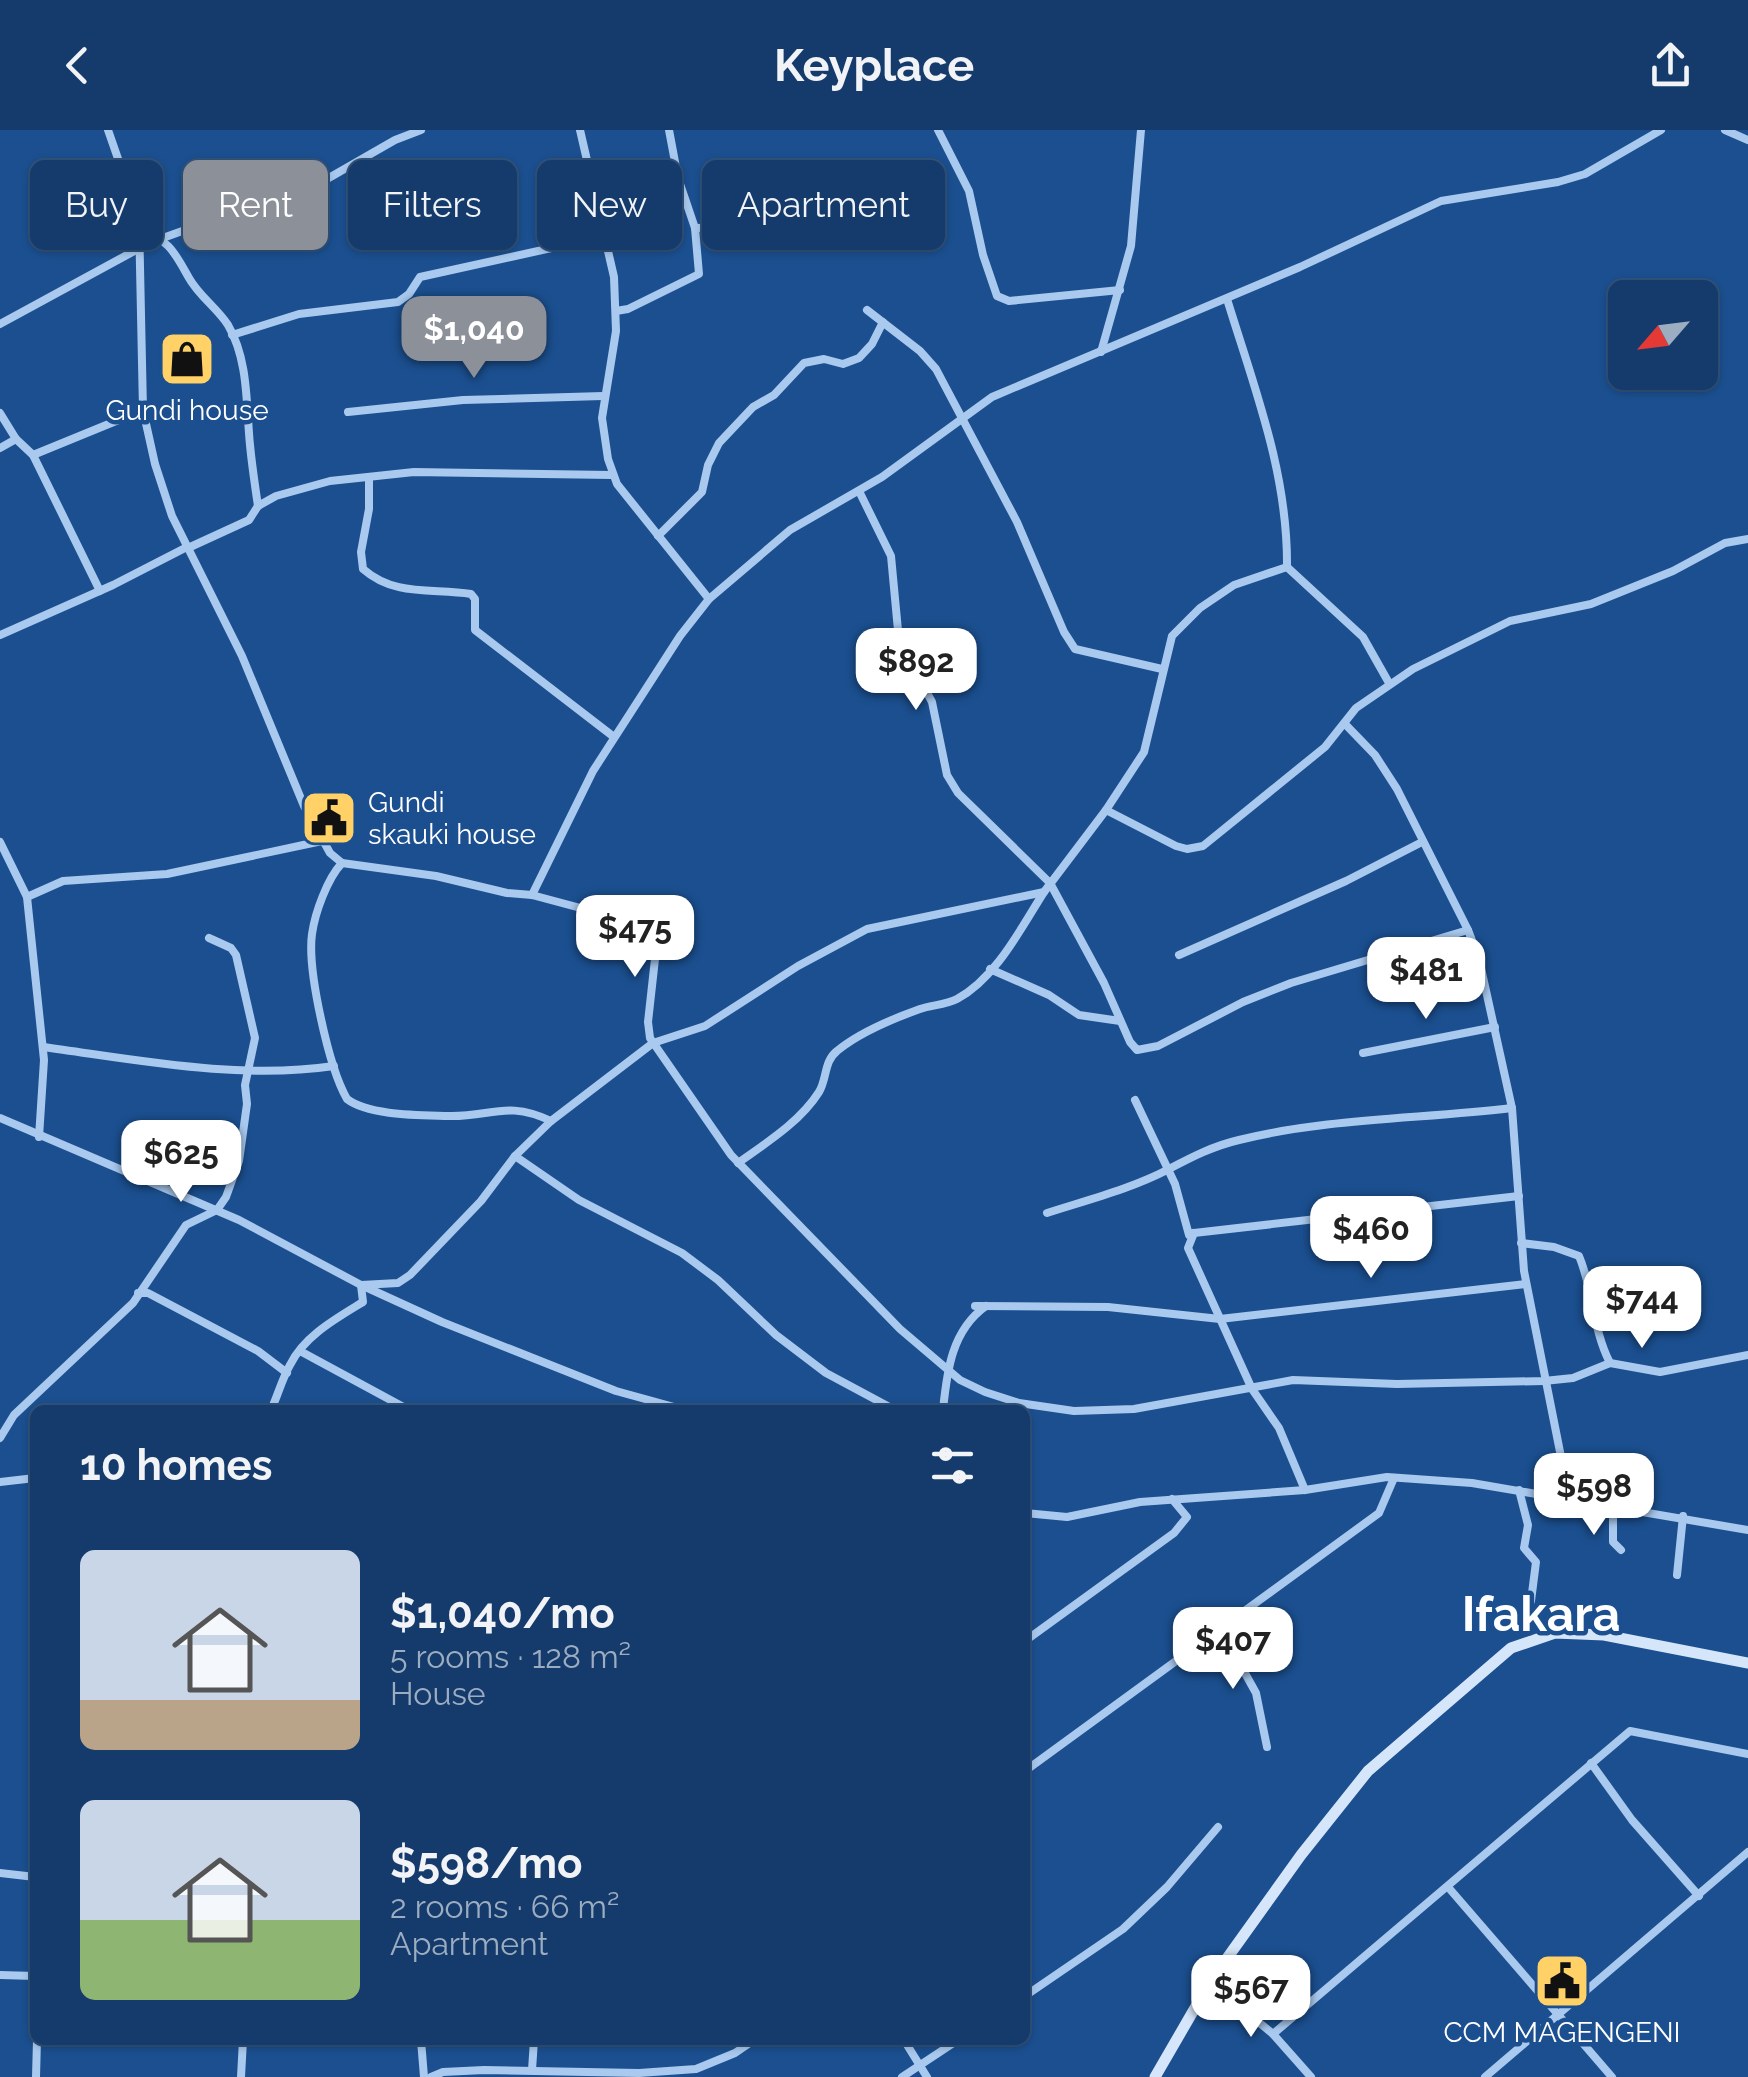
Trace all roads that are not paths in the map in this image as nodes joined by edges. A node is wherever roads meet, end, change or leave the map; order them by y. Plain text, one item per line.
1 (108, 130) edge
2 (420, 130) edge
3 (580, 130) edge
4 (668, 130) edge
5 (938, 130) edge
6 (1141, 130) edge
7 (1661, 130) edge
8 (1725, 130) edge
9 (1748, 140) edge
10 (119, 160) edge
11 (587, 160) edge
12 (695, 228) junction
13 (702, 228) edge
14 (163, 238) edge
15 (163, 241) edge
16 (136, 250) edge
17 (138, 250) edge
18 (542, 250) edge
19 (608, 250) edge
20 (1120, 290) junction
21 (1227, 299) junction
22 (616, 310) junction
23 (867, 310) dead end
24 (884, 322) junction
25 (0, 324) edge
26 (232, 335) junction
27 (1101, 352) junction
28 (603, 396) junction
29 (143, 410) junction
30 (348, 412) dead end
31 (0, 413) edge
32 (960, 418) junction
33 (16, 439) junction
34 (0, 448) edge
35 (34, 455) junction
36 (612, 476) junction
37 (369, 477) junction
38 (859, 491) junction
39 (258, 506) junction
40 (658, 536) junction
41 (1748, 539) edge
42 (187, 548) junction
43 (1286, 567) junction
44 (100, 591) junction
45 (709, 598) junction
46 (0, 635) edge
47 (1162, 669) junction
48 (1389, 683) junction
49 (1346, 724) junction
50 (614, 738) junction
51 (1106, 810) junction
52 (322, 841) junction
53 (0, 842) edge
54 (1422, 842) junction
55 (342, 863) junction
56 (1047, 888) junction
57 (532, 895) junction
58 (27, 897) junction
59 (1468, 930) junction
60 (208, 938) dead end
61 (1178, 955) dead end
62 (990, 970) junction
63 (1120, 1020) junction
64 (1496, 1027) junction
65 (653, 1043) junction
66 (43, 1048) junction
67 (1363, 1053) dead end
68 (334, 1066) junction
69 (247, 1072) junction
70 (1135, 1100) dead end
71 (1512, 1108) junction
72 (0, 1118) edge
73 (551, 1121) junction
74 (39, 1137) junction
75 (516, 1156) junction
76 (738, 1163) junction
77 (1168, 1169) junction
78 (1519, 1196) junction
79 (216, 1210) junction
80 (1046, 1213) dead end
81 (1194, 1233) junction
82 (1521, 1243) junction
83 (1526, 1284) junction
84 (360, 1285) junction
85 (137, 1292) junction
86 (975, 1306) dead end
87 (986, 1306) junction
88 (1220, 1319) junction
89 (300, 1350) junction
90 (1748, 1354) edge
91 (1610, 1363) junction
92 (948, 1370) junction
93 (286, 1373) junction
94 (1544, 1381) junction
95 (1252, 1389) junction
96 (273, 1405) edge
97 (400, 1405) edge
98 (669, 1405) edge
99 (886, 1405) edge
100 (944, 1405) edge
101 (1027, 1405) edge
102 (1030, 1405) edge
103 (0, 1438) edge
104 (1394, 1478) junction
105 (30, 1479) edge
106 (0, 1482) edge
107 (1305, 1490) junction
108 (1519, 1490) junction
109 (1172, 1499) junction
110 (1570, 1502) junction
111 (1613, 1508) junction
112 (1030, 1516) edge
113 (1683, 1516) junction
114 (1748, 1530) edge
115 (1621, 1550) dead end
116 (1677, 1575) dead end
117 (1531, 1601) dead end
118 (1220, 1630) junction
119 (1030, 1638) edge
120 (1748, 1662) edge
121 (1267, 1747) dead end
122 (1748, 1754) edge
123 (1590, 1763) junction
124 (1030, 1767) edge
125 (1218, 1827) dead end
126 (1748, 1852) edge
127 (0, 1872) edge
128 (30, 1876) edge
129 (1448, 1888) junction
130 (1698, 1896) junction
131 (0, 1975) edge
132 (30, 1976) edge
133 (1210, 1982) junction
134 (1030, 1993) edge
135 (1558, 2016) junction
136 (1273, 2034) junction
137 (37, 2045) edge
138 (243, 2045) edge
139 (422, 2045) edge
140 (534, 2045) edge
141 (747, 2045) edge
142 (907, 2045) edge
143 (950, 2045) edge
144 (920, 2065) junction
145 (532, 2070) junction
146 (597, 2074) edge
147 (36, 2077) edge
148 (241, 2077) edge
149 (428, 2077) edge
150 (902, 2077) edge
151 (927, 2077) edge
152 (1155, 2077) edge
153 (1311, 2077) edge
154 (1486, 2077) edge
155 (1612, 2077) edge

1 - 10 street
2 - 14 street
3 - 11 street
4 - 12 street
5 - 20 street
6 - 20 street
7 - 21 street
8 - 9 street
12 - 13 street
12 - 22 street
15 - 26 street
16 - 25 street
17 - 29 street
18 - 26 street
19 - 22 street
20 - 27 street
21 - 27 street
21 - 43 street
22 - 28 street
23 - 24 street
24 - 32 street
24 - 40 street
26 - 39 street
27 - 32 street
28 - 30 street
28 - 36 street
29 - 35 street
29 - 42 street
31 - 33 street
32 - 38 street
32 - 47 street
33 - 34 street
33 - 35 street
35 - 44 street
36 - 37 street
36 - 40 street
37 - 39 street
37 - 50 street
38 - 45 street
38 - 56 street
39 - 42 street
40 - 45 street
41 - 48 street
42 - 44 street
42 - 52 street
43 - 47 street
43 - 48 street
44 - 46 street
45 - 50 street
47 - 51 street
48 - 49 street
49 - 51 street
49 - 54 street
50 - 57 street
51 - 56 street
52 - 55 street
52 - 58 street
53 - 58 street
54 - 59 street
54 - 61 street
55 - 57 street
55 - 68 street
56 - 62 street
56 - 63 street
56 - 65 street
57 - 65 street
58 - 66 street
59 - 63 street
59 - 64 street
60 - 69 street
62 - 63 street
62 - 76 street
64 - 67 street
64 - 71 street
65 - 73 street
65 - 76 street
66 - 69 street
66 - 74 street
68 - 69 street
68 - 73 street
69 - 79 street
70 - 77 street
71 - 77 street
71 - 78 street
72 - 74 street
73 - 75 street
74 - 79 street
75 - 84 street
75 - 99 street
76 - 92 street
77 - 80 street
77 - 81 street
78 - 81 street
78 - 82 street
79 - 84 street
79 - 85 street
81 - 88 street
82 - 83 street
82 - 91 street
83 - 88 street
83 - 94 street
84 - 89 street
84 - 98 street
85 - 93 street
85 - 103 street
86 - 87 street
87 - 88 street
87 - 92 street
88 - 95 street
89 - 93 street
89 - 97 street
90 - 91 street
91 - 94 street
92 - 100 street
92 - 101 street
93 - 96 street
94 - 95 street
94 - 110 street
95 - 102 street
95 - 107 street
104 - 107 street
104 - 108 street
104 - 118 street
105 - 106 street
107 - 109 street
108 - 110 street
108 - 117 street
109 - 112 street
109 - 119 street
110 - 111 street
111 - 113 street
111 - 115 street
113 - 114 street
113 - 116 street
118 - 121 street
118 - 124 street
120 - 133 main road
122 - 123 street
123 - 129 street
123 - 130 street
125 - 134 street
126 - 130 street
127 - 128 street
129 - 135 street
129 - 136 street
130 - 135 street
131 - 132 street
133 - 136 street
133 - 152 main road
135 - 154 street
135 - 155 street
136 - 153 street
137 - 147 street
138 - 148 street
139 - 149 street
140 - 145 street
141 - 146 street
142 - 144 street
143 - 144 street
144 - 150 street
144 - 151 street
145 - 146 street
145 - 149 street

